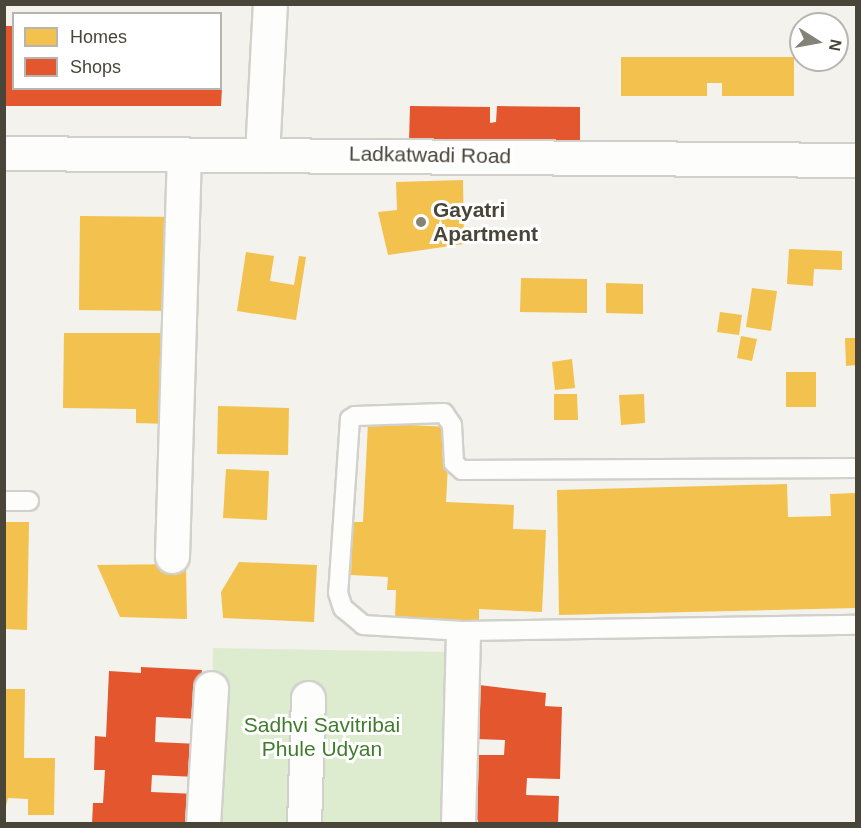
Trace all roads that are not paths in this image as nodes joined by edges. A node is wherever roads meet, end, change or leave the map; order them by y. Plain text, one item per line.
1 (270, 4) edge
2 (4, 153) edge
3 (262, 155) junction
4 (184, 157) junction
5 (856, 160) edge
6 (856, 468) edge
7 (4, 501) edge
8 (29, 501) dead end
9 (172, 556) dead end
10 (856, 625) edge
11 (463, 635) junction
12 (211, 688) dead end
13 (308, 698) dead end
14 (203, 824) edge
15 (304, 824) edge
16 (458, 824) edge

1 - 3 street
2 - 4 street, Ladkatwadi Road
3 - 4 street, Ladkatwadi Road
3 - 5 street, Ladkatwadi Road
4 - 9 street
6 - 11 lane
7 - 8 lane
10 - 11 lane
11 - 16 street
12 - 14 street
13 - 15 street

